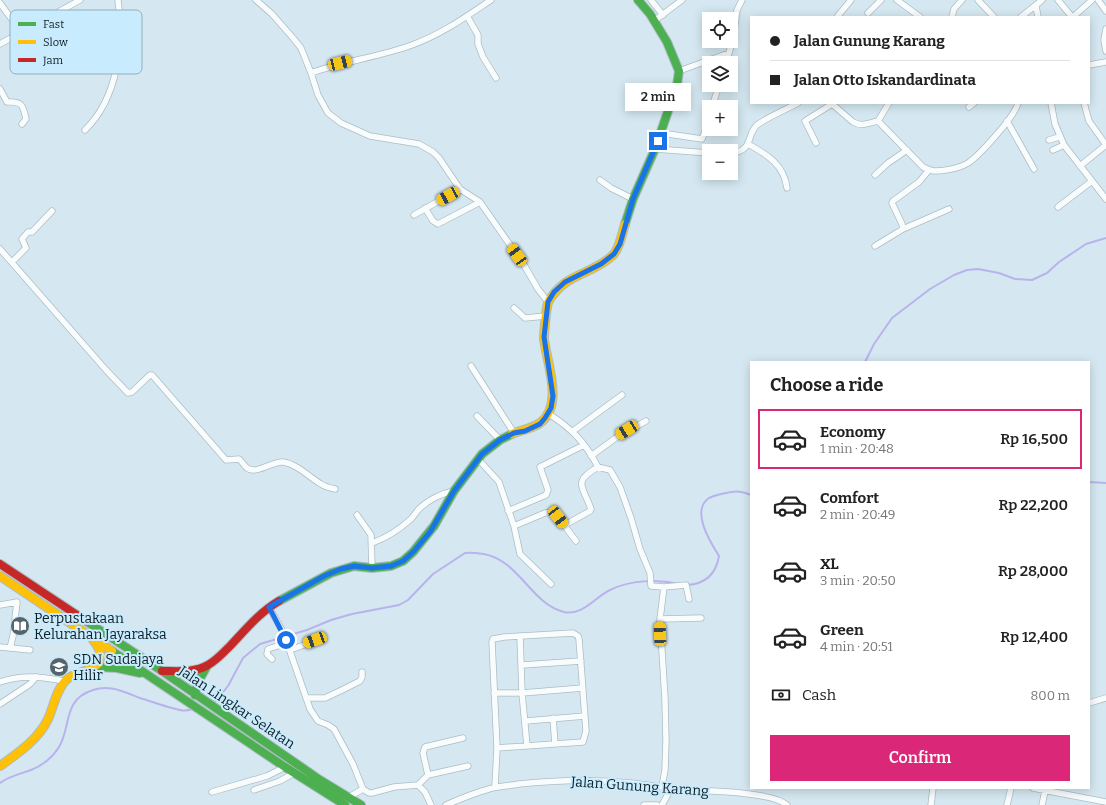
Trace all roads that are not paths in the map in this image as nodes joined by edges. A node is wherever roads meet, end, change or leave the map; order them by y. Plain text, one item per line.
1 (80, 0) edge
2 (118, 0) edge
3 (256, 0) edge
4 (491, 0) edge
5 (638, 0) edge
6 (651, 0) edge
7 (682, 0) edge
8 (742, 0) edge
9 (851, 0) edge
10 (881, 0) edge
11 (897, 0) edge
12 (962, 0) edge
13 (978, 0) edge
14 (1042, 0) edge
15 (1058, 0) edge
16 (1092, 0) edge
17 (1098, 0) edge
18 (0, 3) edge
19 (1036, 6) junction
20 (62, 10) edge
21 (119, 10) edge
22 (1106, 10) edge
23 (868, 13) dead end
24 (663, 15) junction
25 (467, 16) junction
26 (838, 16) edge
27 (919, 16) edge
28 (952, 16) edge
29 (993, 16) edge
30 (1022, 16) edge
31 (1038, 16) edge
32 (1071, 16) edge
33 (1073, 16) edge
34 (10, 17) edge
35 (654, 21) junction
36 (1106, 28) edge
37 (10, 38) edge
38 (0, 44) edge
39 (1106, 51) edge
40 (728, 53) junction
41 (727, 56) edge
42 (1106, 62) edge
43 (1090, 65) edge
44 (679, 71) junction
45 (311, 73) junction
46 (116, 74) edge
47 (496, 78) dead end
48 (0, 89) edge
49 (796, 104) edge
50 (832, 104) edge
51 (887, 104) edge
52 (973, 104) edge
53 (1018, 104) edge
54 (1051, 104) edge
55 (1084, 104) edge
56 (969, 107) dead end
57 (878, 121) junction
58 (1007, 121) junction
59 (22, 124) dead end
60 (85, 130) dead end
61 (661, 132) junction
62 (703, 136) edge
63 (1059, 137) junction
64 (1049, 140) dead end
65 (748, 144) junction
66 (816, 144) dead end
67 (1064, 145) junction
68 (1106, 145) edge
69 (655, 149) junction
70 (907, 150) junction
71 (1053, 150) dead end
72 (738, 151) edge
73 (702, 152) edge
74 (1080, 166) junction
75 (1034, 169) dead end
76 (930, 170) junction
77 (875, 175) dead end
78 (600, 180) dead end
79 (1092, 181) junction
80 (787, 188) dead end
81 (460, 189) junction
82 (633, 199) junction
83 (1106, 199) edge
84 (480, 202) junction
85 (1058, 207) dead end
86 (425, 208) junction
87 (949, 209) dead end
88 (52, 211) dead end
89 (414, 215) dead end
90 (903, 229) junction
91 (875, 246) dead end
92 (0, 249) edge
93 (12, 262) junction
94 (548, 302) junction
95 (514, 308) dead end
96 (546, 316) junction
97 (471, 366) dead end
98 (622, 395) dead end
99 (549, 414) junction
100 (477, 416) dead end
101 (646, 420) dead end
102 (573, 431) junction
103 (514, 433) junction
104 (500, 440) junction
105 (584, 444) junction
106 (591, 456) junction
107 (478, 459) junction
108 (598, 467) junction
109 (335, 489) dead end
110 (453, 492) junction
111 (508, 511) junction
112 (357, 515) dead end
113 (565, 525) junction
114 (514, 526) junction
115 (576, 541) dead end
116 (372, 543) junction
117 (0, 564) edge
118 (372, 568) junction
119 (0, 576) edge
120 (551, 584) dead end
121 (664, 587) junction
122 (689, 599) dead end
123 (0, 605) edge
124 (269, 607) junction
125 (701, 618) dead end
126 (660, 619) junction
127 (520, 636) junction
128 (91, 637) junction
129 (286, 639) junction
130 (315, 640) dead end
131 (0, 647) edge
132 (10, 648) junction
133 (30, 650) dead end
134 (290, 650) junction
135 (272, 659) dead end
136 (581, 661) junction
137 (522, 665) junction
138 (206, 666) junction
139 (94, 667) junction
140 (162, 671) junction
141 (362, 672) dead end
142 (36, 677) junction
143 (153, 678) junction
144 (65, 681) junction
145 (0, 682) edge
146 (583, 688) junction
147 (494, 693) junction
148 (522, 693) junction
149 (195, 695) junction
150 (306, 698) junction
151 (1106, 698) edge
152 (1090, 703) edge
153 (0, 704) edge
154 (585, 716) junction
155 (553, 718) junction
156 (526, 721) junction
157 (463, 738) dead end
158 (555, 744) junction
159 (527, 746) junction
160 (497, 748) junction
161 (0, 766) edge
162 (468, 766) dead end
163 (285, 767) junction
164 (294, 773) junction
165 (428, 775) junction
166 (418, 785) junction
167 (495, 787) junction
168 (662, 788) junction
169 (363, 789) junction
170 (668, 789) junction
171 (933, 789) edge
172 (1011, 789) edge
173 (1037, 789) edge
174 (254, 790) dead end
175 (1045, 791) junction
176 (212, 792) dead end
177 (347, 801) edge
178 (1106, 802) edge
179 (361, 805) edge
180 (431, 805) edge
181 (446, 805) edge
182 (644, 805) edge
183 (657, 805) edge
184 (662, 805) edge
185 (787, 805) edge
186 (931, 805) edge
187 (1007, 805) edge
188 (1042, 805) edge

1 - 20 street
2 - 21 street
3 - 45 street
4 - 25 street
5 - 35 main road
6 - 24 street
7 - 24 street
8 - 40 street
9 - 26 street
10 - 23 street
11 - 27 street
12 - 28 street
13 - 29 street
14 - 19 street
15 - 32 street
16 - 33 street
17 - 22 street
18 - 34 street
19 - 30 street
19 - 31 street
24 - 35 street
25 - 45 street
25 - 47 street
35 - 44 main road
36 - 39 street
37 - 38 street
40 - 41 street
40 - 44 street
42 - 43 street
44 - 61 main road
45 - 81 street
46 - 60 street
48 - 59 street
49 - 65 street
50 - 57 street
50 - 66 street
51 - 57 street
52 - 56 street
53 - 58 street
54 - 63 street
55 - 68 street
57 - 70 street
58 - 75 street
58 - 76 street
61 - 62 street
61 - 69 main road
63 - 64 street
63 - 67 street
65 - 72 street
65 - 80 street
67 - 71 street
67 - 74 street
68 - 74 street
69 - 73 street
69 - 82 main road
70 - 76 street
70 - 77 street
74 - 79 street
76 - 90 street
78 - 82 street
79 - 83 street
79 - 85 street
81 - 84 street
81 - 86 street
82 - 94 main road
84 - 86 street
84 - 94 street
86 - 89 street
87 - 90 street
88 - 93 street
90 - 91 street
92 - 93 street
93 - 109 street
94 - 96 main road
95 - 96 street
96 - 99 main road
97 - 103 street
98 - 102 street
99 - 102 street
99 - 103 main road
100 - 104 street
101 - 106 street
102 - 105 street
103 - 104 main road
104 - 107 main road
105 - 106 street
105 - 111 street
106 - 108 street
107 - 110 main road
107 - 111 street
108 - 113 street
108 - 121 street
110 - 116 street
110 - 118 main road
111 - 114 street
112 - 116 street
113 - 114 street
113 - 115 street
114 - 120 street
116 - 118 street
117 - 140 main road, Jalan Lingkar Selatan
118 - 124 main road
119 - 128 main road, Jalan Lingkar Selatan
121 - 122 street
121 - 126 street
123 - 132 street
124 - 129 street
124 - 138 main road
125 - 126 street
126 - 168 street
127 - 136 street
127 - 137 street
127 - 147 street
128 - 139 main road
128 - 143 main road, Jalan Lingkar Selatan
129 - 134 street
129 - 135 street
130 - 134 street
131 - 132 street
132 - 133 street
134 - 150 street
136 - 137 street
136 - 146 street
137 - 148 street
138 - 140 main road
138 - 149 main road
139 - 143 main road
139 - 144 main road
140 - 149 main road, Jalan Lingkar Selatan
141 - 150 street
142 - 144 street
142 - 145 street
142 - 153 street
143 - 163 main road, Jalan Lingkar Selatan
144 - 161 main road
146 - 148 street
146 - 154 street
147 - 148 street
147 - 160 street
148 - 156 street
149 - 177 main road, Jalan Lingkar Selatan
150 - 169 street
151 - 152 street
154 - 155 street
154 - 158 street
155 - 156 street
155 - 158 street
156 - 159 street
157 - 165 street
158 - 159 street
159 - 160 street
160 - 167 street
162 - 165 street
163 - 164 main road, Jalan Lingkar Selatan
163 - 176 street
164 - 174 street
164 - 177 main road, Jalan Lingkar Selatan
165 - 166 street
166 - 169 street
166 - 180 street
167 - 168 street, Jalan Gunung Karang
167 - 181 street, Jalan Gunung Karang
168 - 170 street, Jalan Gunung Karang
169 - 177 street
170 - 184 street
170 - 185 street, Jalan Gunung Karang
171 - 186 street
172 - 187 street
173 - 175 street
175 - 178 street
175 - 188 street
177 - 179 main road, Jalan Lingkar Selatan
182 - 183 street

